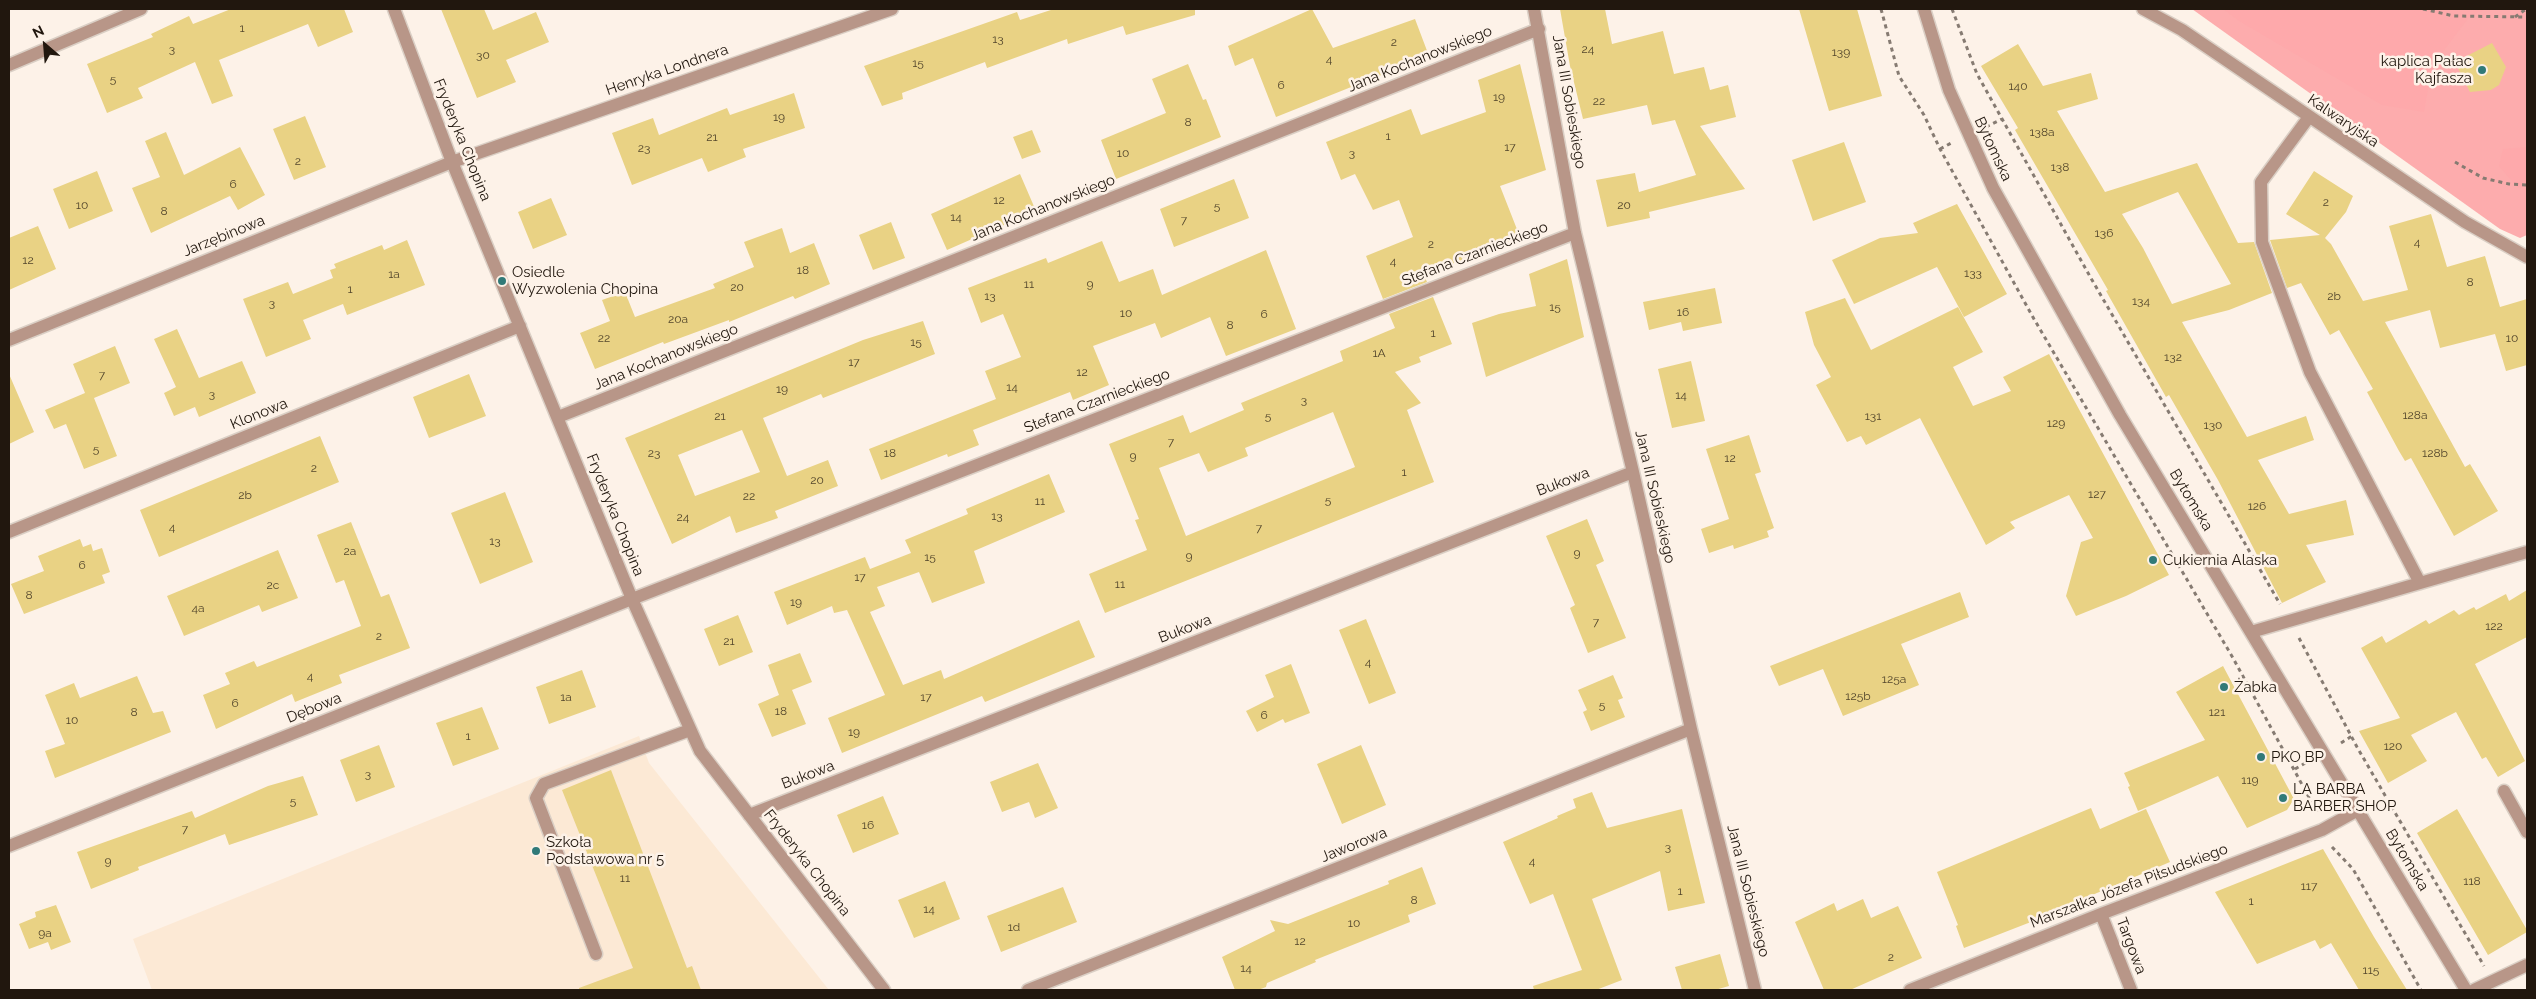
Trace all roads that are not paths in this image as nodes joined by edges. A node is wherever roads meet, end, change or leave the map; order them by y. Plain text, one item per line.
1 (142, 9) edge
2 (394, 9) edge
3 (892, 9) edge
4 (1534, 9) edge
5 (1924, 9) edge
6 (2143, 9) edge
7 (1539, 29) junction
8 (9, 65) edge
9 (2309, 117) junction
10 (452, 162) junction
11 (1575, 232) junction
12 (2527, 258) edge
13 (520, 326) junction
14 (9, 340) edge
15 (558, 417) junction
16 (1633, 472) junction
17 (9, 532) edge
18 (2527, 552) edge
19 (2420, 582) junction
20 (632, 600) junction
21 (2251, 632) junction
22 (1691, 729) junction
23 (690, 730) junction
24 (2504, 791) dead end
25 (2358, 810) junction
26 (749, 815) junction
27 (2527, 832) edge
28 (9, 846) edge
29 (2101, 914) junction
30 (596, 954) dead end
31 (2527, 965) edge
32 (884, 990) edge
33 (1028, 990) edge
34 (1755, 990) edge
35 (1910, 990) edge
36 (2130, 990) edge
37 (2466, 990) edge
38 (2474, 990) edge

1 - 8 street
2 - 10 street, Fryderyka Chopina
3 - 10 street, Henryka Londnera
4 - 7 street, Jana III Sobieskiego
5 - 21 street, Bytomska
6 - 9 street, Kalwaryjska
7 - 11 street, Jana III Sobieskiego
7 - 15 street, Jana Kochanowskiego
9 - 12 street, Kalwaryjska
9 - 19 street
10 - 13 street, Fryderyka Chopina
10 - 14 street, Jarzębinowa
11 - 16 street, Jana III Sobieskiego
11 - 20 street, Stefana Czarnieckiego
13 - 15 street, Fryderyka Chopina
13 - 17 street, Klonowa
15 - 20 street, Fryderyka Chopina
16 - 22 street, Jana III Sobieskiego
16 - 26 street, Bukowa
18 - 19 street
19 - 21 street
20 - 23 street, Fryderyka Chopina
20 - 28 street, Dębowa
21 - 25 street, Bytomska
22 - 33 street, Jaworowa
22 - 34 street, Jana III Sobieskiego
23 - 26 street, Fryderyka Chopina
23 - 30 street
24 - 27 street
25 - 29 street, Marszałka Józefa Piłsudskiego
25 - 37 street, Bytomska
26 - 32 street, Fryderyka Chopina
29 - 35 street, Marszałka Józefa Piłsudskiego
29 - 36 street, Targowa
31 - 38 street

